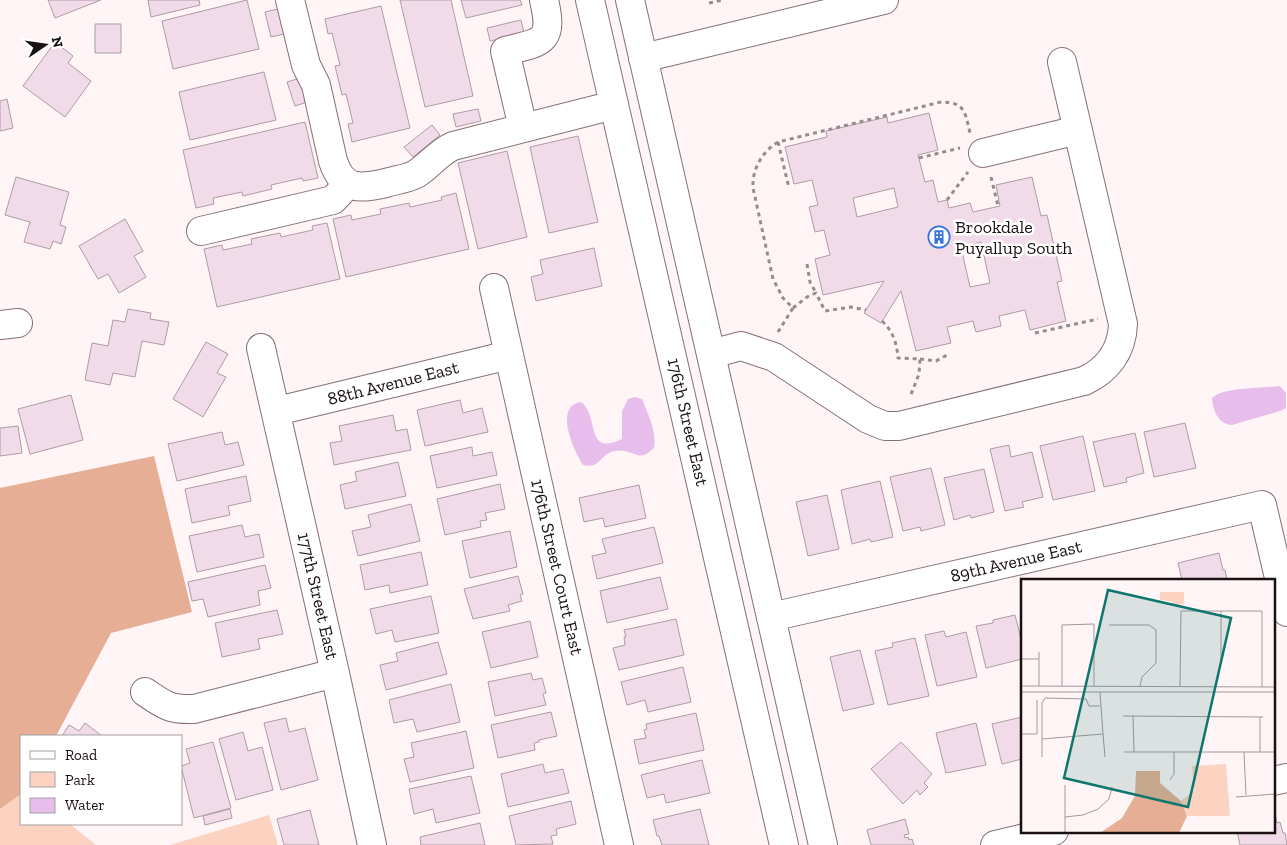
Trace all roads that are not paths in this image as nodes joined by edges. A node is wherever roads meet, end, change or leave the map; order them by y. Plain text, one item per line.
1 (290, 0) edge
2 (544, 0) edge
3 (590, 0) edge
4 (630, 0) edge
5 (884, 0) edge
6 (643, 58) junction
7 (1062, 62) dead end
8 (614, 105) junction
9 (523, 128) junction
10 (1078, 130) junction
11 (976, 156) road end
12 (348, 184) junction
13 (201, 232) dead end
14 (494, 288) dead end
15 (668, 334) junction
16 (261, 348) dead end
17 (711, 354) junction
18 (509, 355) junction
19 (277, 411) junction
20 (770, 612) junction
21 (1287, 612) edge
22 (335, 673) junction
23 (145, 692) dead end
24 (1287, 778) edge
25 (1274, 781) edge
26 (774, 801) junction
27 (1050, 832) edge
28 (372, 845) edge
29 (619, 845) edge
30 (784, 845) edge
31 (792, 845) edge
32 (823, 845) edge
33 (995, 845) edge

1 - 12 street
2 - 9 street
3 - 8 street, 176th Street East
4 - 6 street
5 - 6 street
6 - 17 street
7 - 10 street
8 - 9 street
8 - 15 street, 176th Street East
9 - 12 street
10 - 11 street
10 - 17 street
12 - 13 street
14 - 18 street, 176th Street Court East
15 - 20 street
15 - 26 street, 176th Street East
16 - 19 street, 177th Street East
17 - 20 street
18 - 19 street, 88th Avenue East
18 - 29 street, 176th Street Court East
19 - 22 street, 177th Street East
20 - 21 street, 89th Avenue East
20 - 32 street
22 - 23 street
22 - 28 street, 177th Street East
24 - 25 street
26 - 30 street, 176th Street East
26 - 31 street
27 - 33 street

